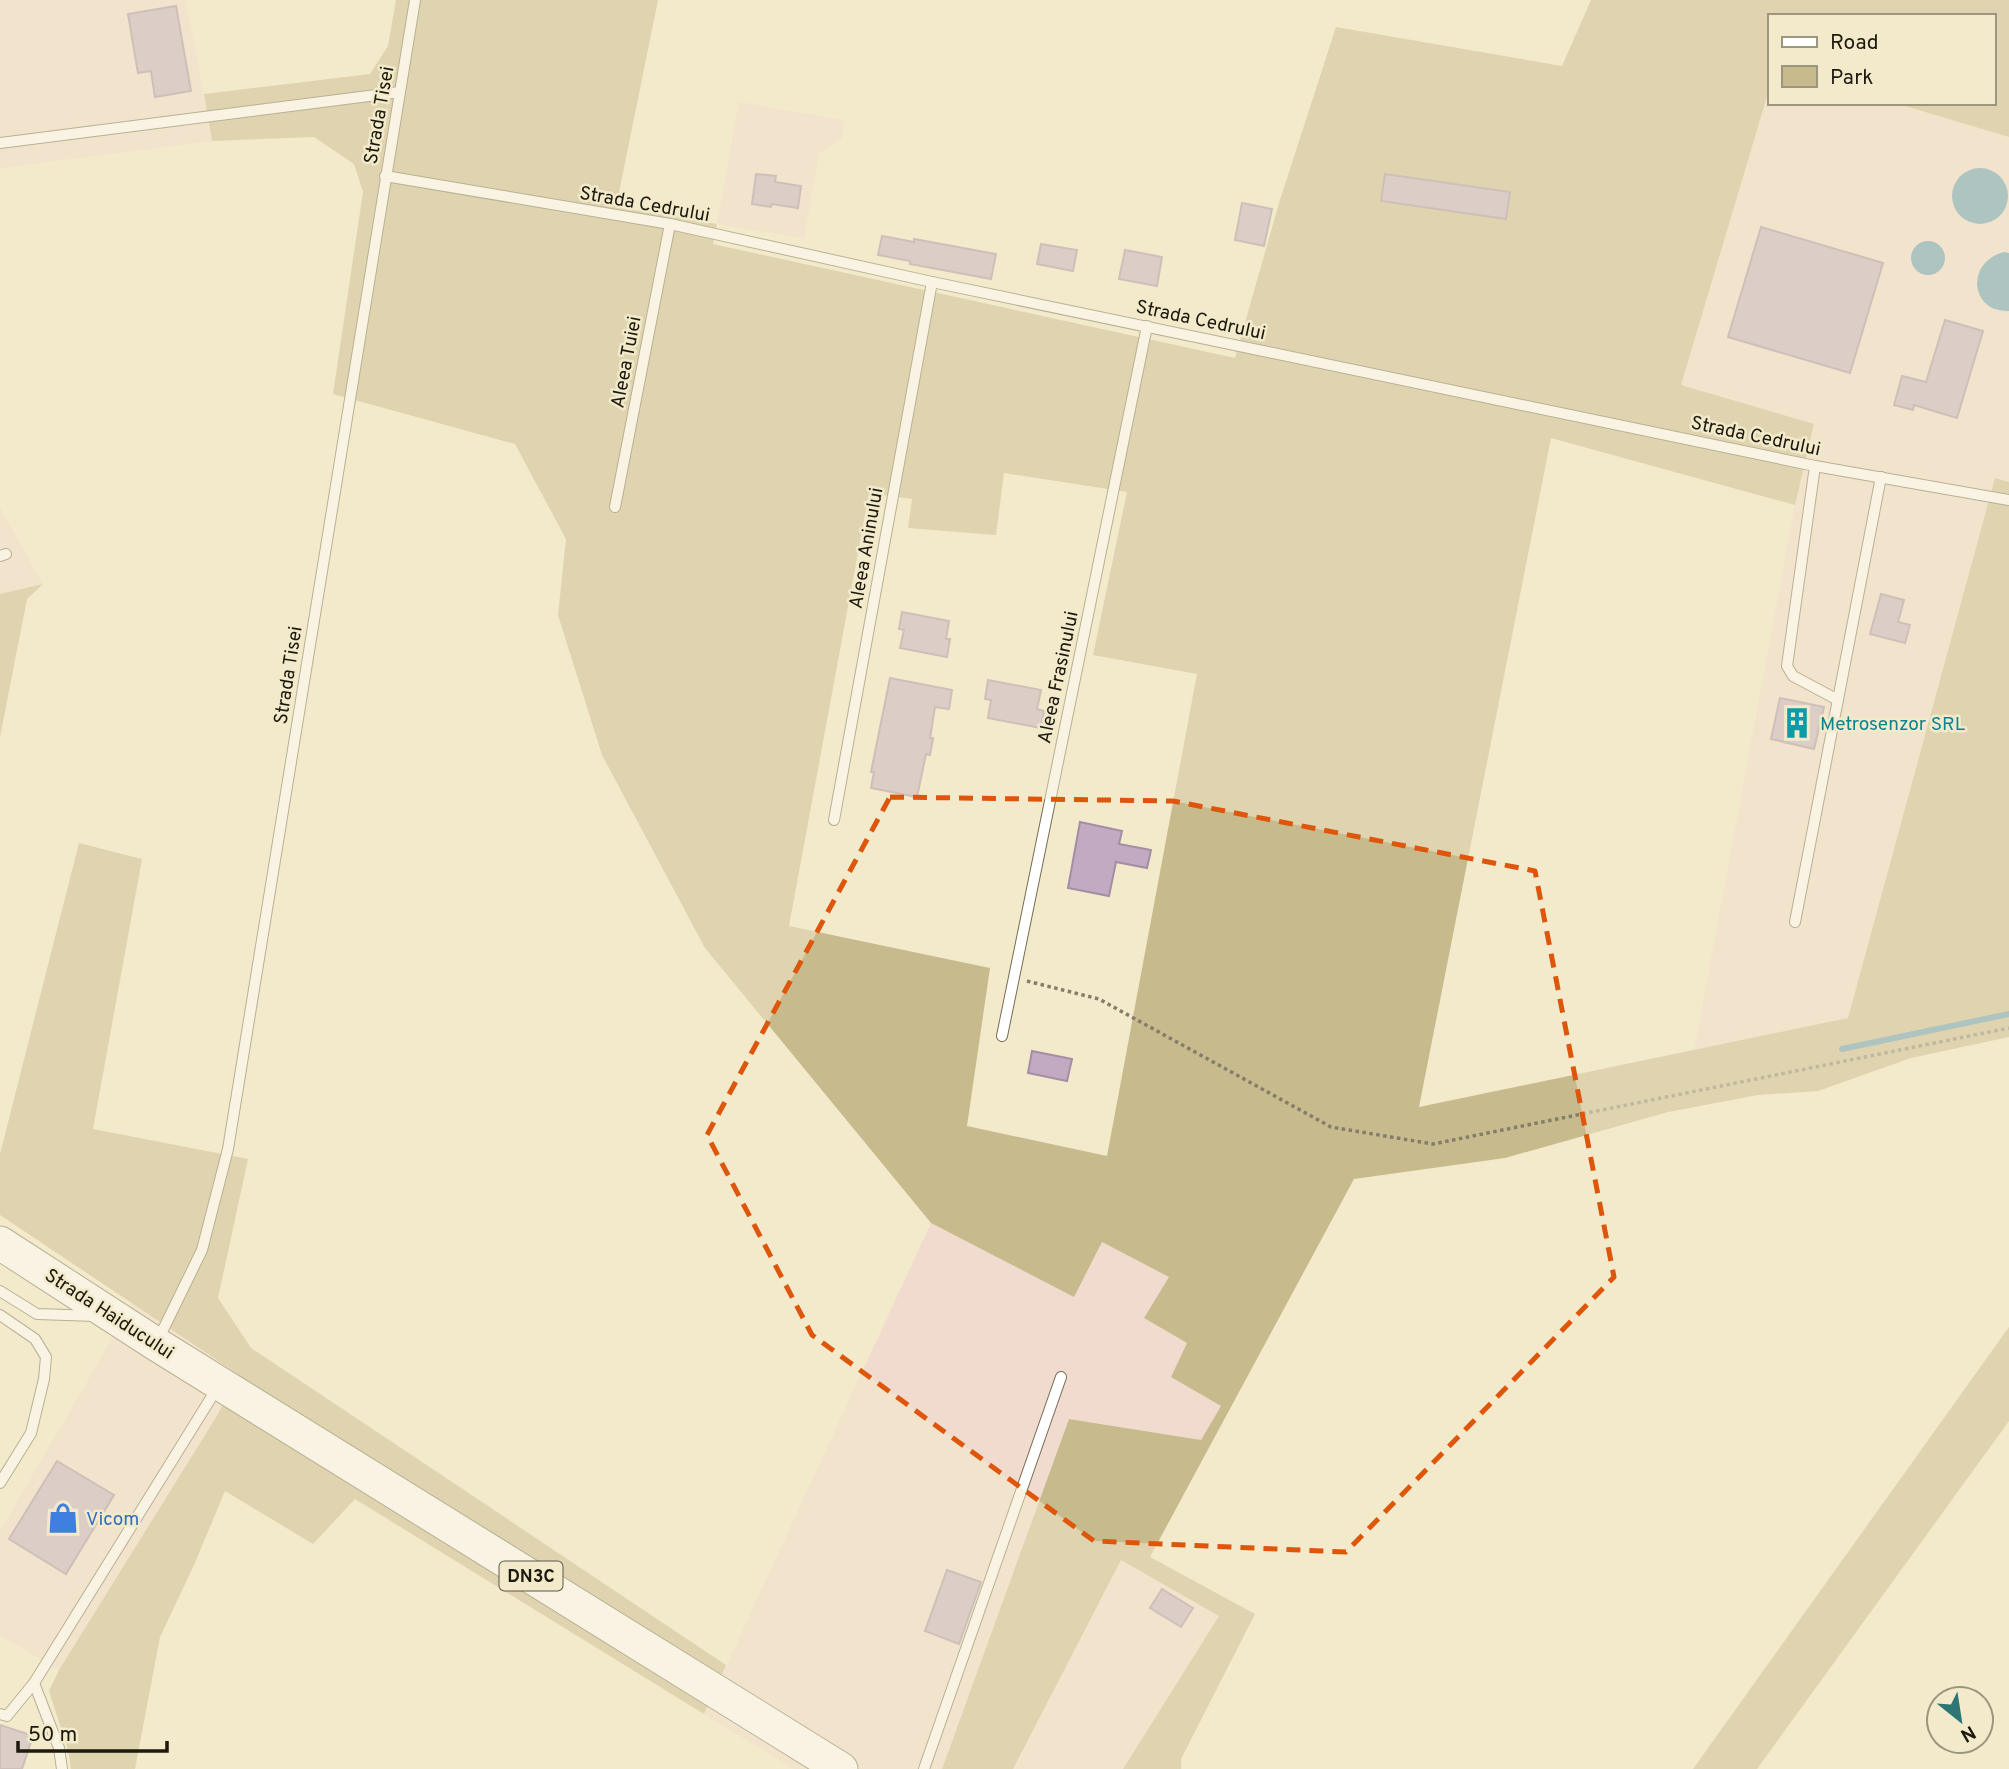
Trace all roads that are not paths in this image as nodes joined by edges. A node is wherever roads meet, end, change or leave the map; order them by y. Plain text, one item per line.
1 (415, 0) edge
2 (400, 92) junction
3 (0, 143) edge
4 (385, 176) junction
5 (670, 224) junction
6 (932, 282) junction
7 (1147, 326) junction
8 (1815, 466) junction
9 (1881, 477) junction
10 (2009, 500) edge
11 (615, 507) dead end
12 (1838, 700) junction
13 (834, 820) dead end
14 (1795, 922) dead end
15 (1002, 1036) dead end
16 (0, 1243) edge
17 (0, 1291) edge
18 (0, 1315) edge
19 (115, 1317) junction
20 (156, 1344) junction
21 (1061, 1377) dead end
22 (220, 1383) junction
23 (0, 1483) edge
24 (34, 1683) junction
25 (0, 1713) edge
26 (62, 1769) edge
27 (841, 1769) edge
28 (924, 1769) edge

1 - 2 lane, Strada Tisei
2 - 3 lane
2 - 4 lane, Strada Tisei
4 - 5 lane, Strada Cedrului
4 - 20 lane, Strada Tisei
5 - 6 lane, Strada Cedrului
5 - 11 lane, Aleea Tuiei
6 - 7 lane, Strada Cedrului
6 - 13 lane, Aleea Aninului
7 - 8 lane, Strada Cedrului
7 - 15 lane, Aleea Frasinului
8 - 9 lane, Strada Cedrului
8 - 12 lane
9 - 10 lane, Strada Cedrului
9 - 12 lane
12 - 14 lane
16 - 19 main road, Strada Haiducului / DN3C
17 - 19 lane
18 - 23 lane
19 - 20 main road, Strada Haiducului / DN3C
20 - 22 main road, Strada Haiducului / DN3C
21 - 28 lane
22 - 24 lane
22 - 27 main road, DN3C
24 - 25 lane
24 - 26 lane

